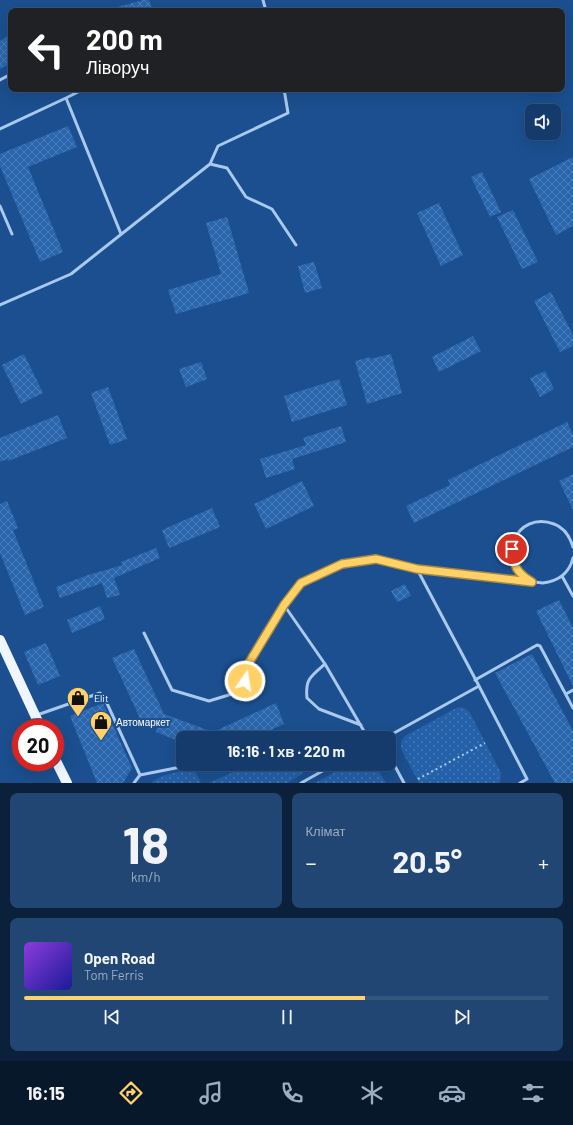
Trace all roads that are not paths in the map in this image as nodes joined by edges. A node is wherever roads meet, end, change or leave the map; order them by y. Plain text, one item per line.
1 (78, 92) edge
2 (284, 92) edge
3 (66, 98) junction
4 (0, 129) edge
5 (210, 164) junction
6 (0, 206) edge
7 (12, 234) dead end
8 (121, 234) junction
9 (296, 245) dead end
10 (0, 304) edge
11 (573, 547) edge
12 (573, 558) edge
13 (417, 569) junction
14 (562, 576) junction
15 (532, 582) junction
16 (573, 596) edge
17 (284, 605) junction
18 (144, 633) dead end
19 (0, 640) edge
20 (325, 664) junction
21 (476, 680) junction
22 (479, 686) junction
23 (573, 690) edge
24 (566, 694) junction
25 (573, 708) edge
26 (35, 715) junction
27 (37, 719) edge
28 (362, 726) junction
29 (364, 731) edge
30 (396, 732) edge
31 (176, 768) edge
32 (396, 768) edge
33 (58, 771) edge
34 (60, 771) edge
35 (322, 771) edge
36 (140, 775) junction
37 (528, 781) edge
38 (62, 783) edge
39 (67, 783) edge
40 (134, 783) edge
41 (301, 783) edge
42 (404, 783) edge
43 (520, 783) edge

1 - 3 lane
2 - 5 lane
3 - 4 lane
3 - 8 lane
5 - 8 lane
5 - 9 lane
6 - 7 lane
8 - 10 lane
11 - 15 lane
12 - 14 lane
13 - 15 lane
13 - 17 lane
13 - 21 lane
14 - 15 lane
14 - 16 lane
17 - 18 lane
17 - 20 lane
19 - 26 main road
20 - 28 lane
20 - 28 lane
21 - 22 lane
21 - 24 lane
22 - 30 lane
22 - 37 lane
23 - 24 lane
24 - 25 lane
26 - 27 main road
26 - 36 lane
28 - 29 lane
31 - 36 lane
32 - 42 lane
33 - 38 main road
34 - 39 main road
35 - 41 lane
36 - 40 lane
37 - 43 lane

